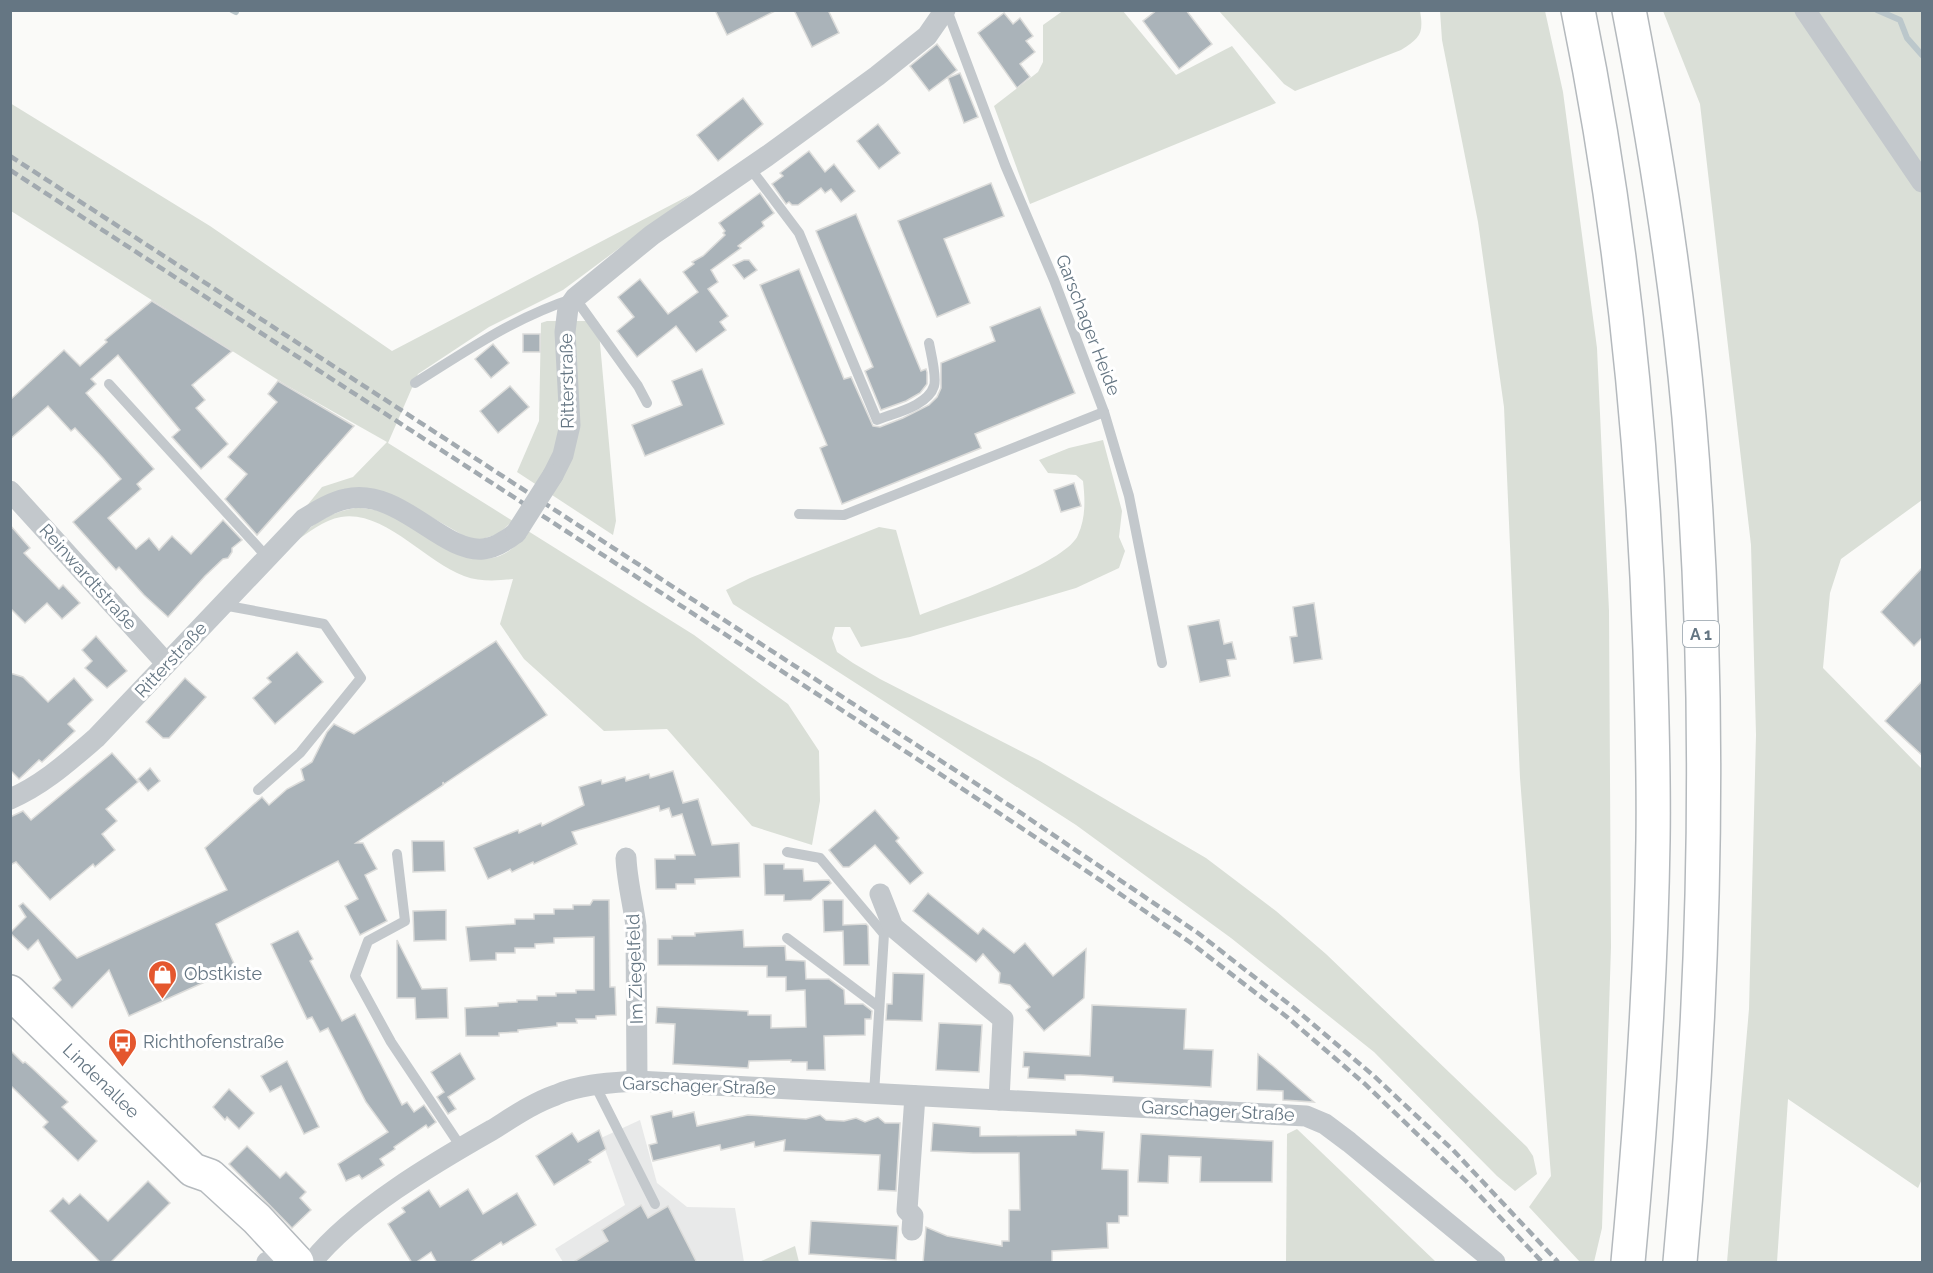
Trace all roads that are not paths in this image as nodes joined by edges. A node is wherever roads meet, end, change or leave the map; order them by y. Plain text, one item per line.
1 (946, 10) edge
2 (1578, 10) edge
3 (1629, 10) edge
4 (1805, 10) edge
5 (750, 168) junction
6 (1923, 182) edge
7 (575, 298) junction
8 (929, 343) dead end
9 (109, 384) dead end
10 (415, 384) dead end
11 (647, 403) dead end
12 (1104, 412) junction
13 (10, 491) edge
14 (799, 514) dead end
15 (267, 557) junction
16 (223, 605) junction
17 (166, 663) junction
18 (1162, 663) dead end
19 (258, 790) dead end
20 (10, 799) edge
21 (787, 852) dead end
22 (397, 854) dead end
23 (626, 858) dead end
24 (880, 894) dead end
25 (787, 938) dead end
26 (10, 992) edge
27 (879, 1007) junction
28 (637, 1081) junction
29 (595, 1085) junction
30 (874, 1094) junction
31 (915, 1096) junction
32 (999, 1100) junction
33 (461, 1147) junction
34 (655, 1204) dead end
35 (912, 1230) dead end
36 (285, 1261) edge
37 (1495, 1263) edge
38 (1628, 1263) edge
39 (1680, 1263) edge

1 - 5 street
1 - 12 lane, Garschager Heide
2 - 38 main road
3 - 39 main road, A 1
4 - 6 street
5 - 7 street
5 - 8 lane
7 - 10 lane
7 - 11 lane
7 - 15 street, Ritterstraße, bridge
9 - 15 lane
12 - 14 lane
12 - 18 lane, Garschager Heide
13 - 17 street, Reinwardtstraße
15 - 16 street, Ritterstraße
16 - 17 street, Ritterstraße
16 - 19 lane
17 - 20 street, Ritterstraße
21 - 27 lane
22 - 33 lane
23 - 28 street, Im Ziegelfeld
24 - 32 street
25 - 27 lane
26 - 36 main road, Lindenallee
27 - 30 lane
28 - 29 street, Garschager Straße
28 - 30 street, Garschager Straße
29 - 33 street, Garschager Straße
29 - 34 lane
30 - 31 street, Garschager Straße
31 - 32 street, Garschager Straße
31 - 35 street
32 - 37 street, Garschager Straße
33 - 36 street, Garschager Straße

